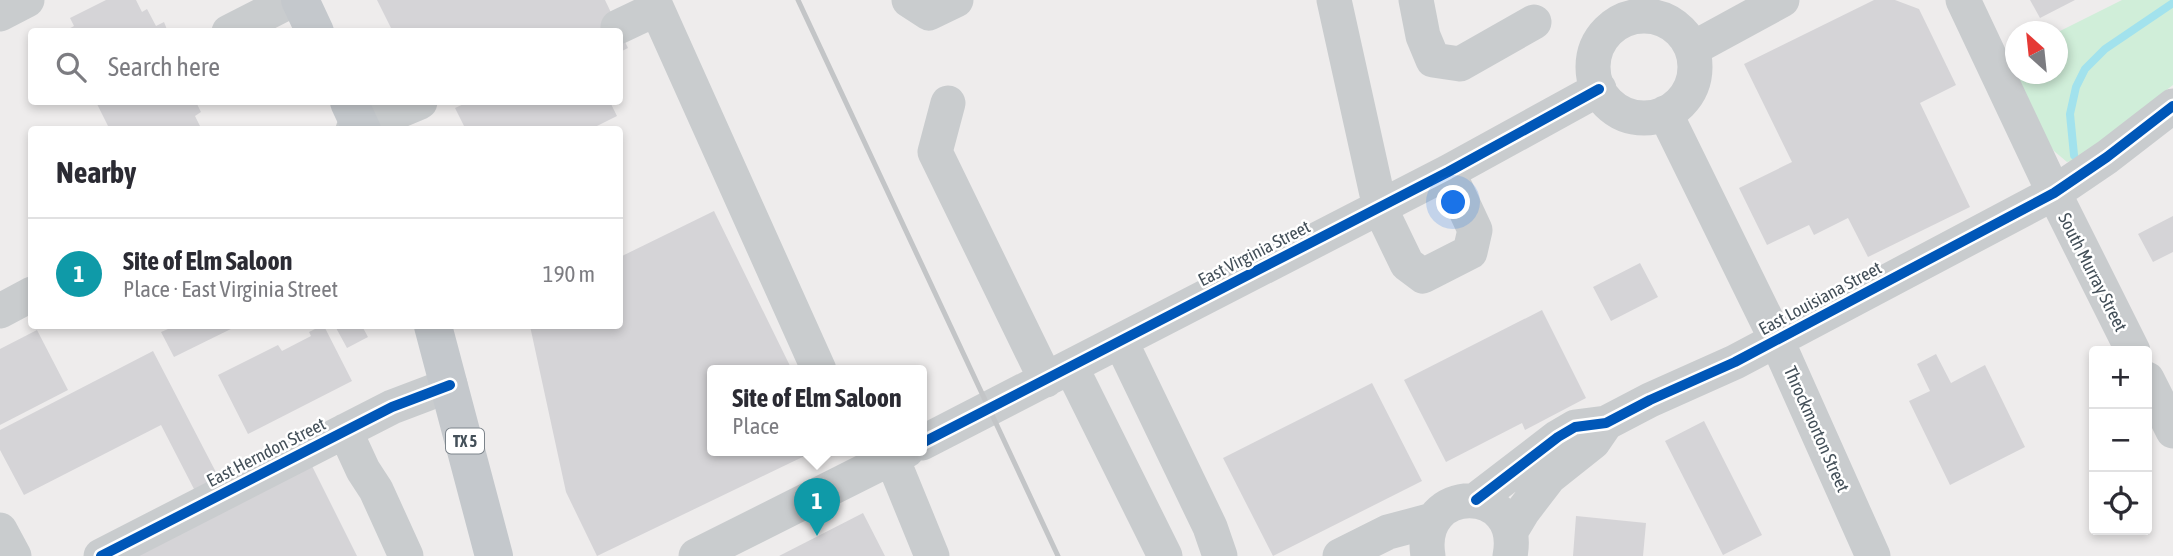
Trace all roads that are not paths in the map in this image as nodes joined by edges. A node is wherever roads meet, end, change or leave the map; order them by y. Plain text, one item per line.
1 (27, 0) edge
2 (292, 0) edge
3 (300, 0) edge
4 (909, 0) edge
5 (956, 0) edge
6 (1334, 0) edge
7 (1416, 0) edge
8 (1782, 0) edge
9 (1963, 0) edge
10 (654, 4) edge
11 (1620, 10) edge
12 (0, 14) edge
13 (1534, 22) dead end
14 (618, 27) dead end
15 (237, 28) edge
16 (313, 28) edge
17 (1692, 49) junction
18 (1599, 89) junction
19 (948, 103) dead end
20 (410, 105) edge
21 (2173, 106) edge
22 (1665, 113) junction
23 (356, 122) edge
24 (1448, 172) junction
25 (2054, 193) junction
26 (1380, 208) junction
27 (28, 297) edge
28 (0, 311) edge
29 (434, 329) edge
30 (1777, 341) junction
31 (1121, 342) junction
32 (2130, 346) edge
33 (817, 365) edge
34 (1058, 374) junction
35 (450, 385) junction
36 (2152, 389) edge
37 (1606, 423) junction
38 (345, 431) junction
39 (2173, 431) edge
40 (927, 436) edge
41 (884, 456) edge
42 (889, 456) edge
43 (1476, 500) junction
44 (1433, 520) junction
45 (0, 530) edge
46 (1515, 547) edge
47 (14, 556) edge
48 (100, 556) edge
49 (406, 556) edge
50 (494, 556) edge
51 (696, 556) edge
52 (932, 556) edge
53 (1165, 556) edge
54 (1220, 556) edge
55 (1340, 556) edge
56 (1428, 556) edge
57 (1873, 556) edge

1 - 12 street
2 - 15 street
3 - 16 main road
4 - 5 street
6 - 26 street
7 - 13 street
8 - 17 street
9 - 25 street, South Murray Street
10 - 14 street
10 - 33 street
11 - 17 street
11 - 18 street
17 - 22 street
18 - 22 street
18 - 24 street, East Virginia Street
19 - 34 street
20 - 23 street
21 - 25 street, East Louisiana Street
22 - 30 street, Throckmorton Street
24 - 26 street, East Virginia Street
24 - 26 street
25 - 30 street, East Louisiana Street
25 - 32 street, South Murray Street
26 - 31 street, East Virginia Street
27 - 28 street
29 - 35 main road, TX 5
30 - 37 street, East Louisiana Street
30 - 57 street, Throckmorton Street
31 - 34 street, East Virginia Street
31 - 54 street
34 - 40 street, East Virginia Street
34 - 53 street
35 - 38 street, East Herndon Street
35 - 50 main road, TX 5
36 - 39 street
37 - 43 street, East Louisiana Street
37 - 46 street, East Louisiana Street
38 - 48 street, East Herndon Street
38 - 49 street
41 - 51 street, East Virginia Street
42 - 52 street
43 - 44 street, East Louisiana Street
43 - 46 street
44 - 55 street
44 - 56 street
45 - 47 street

